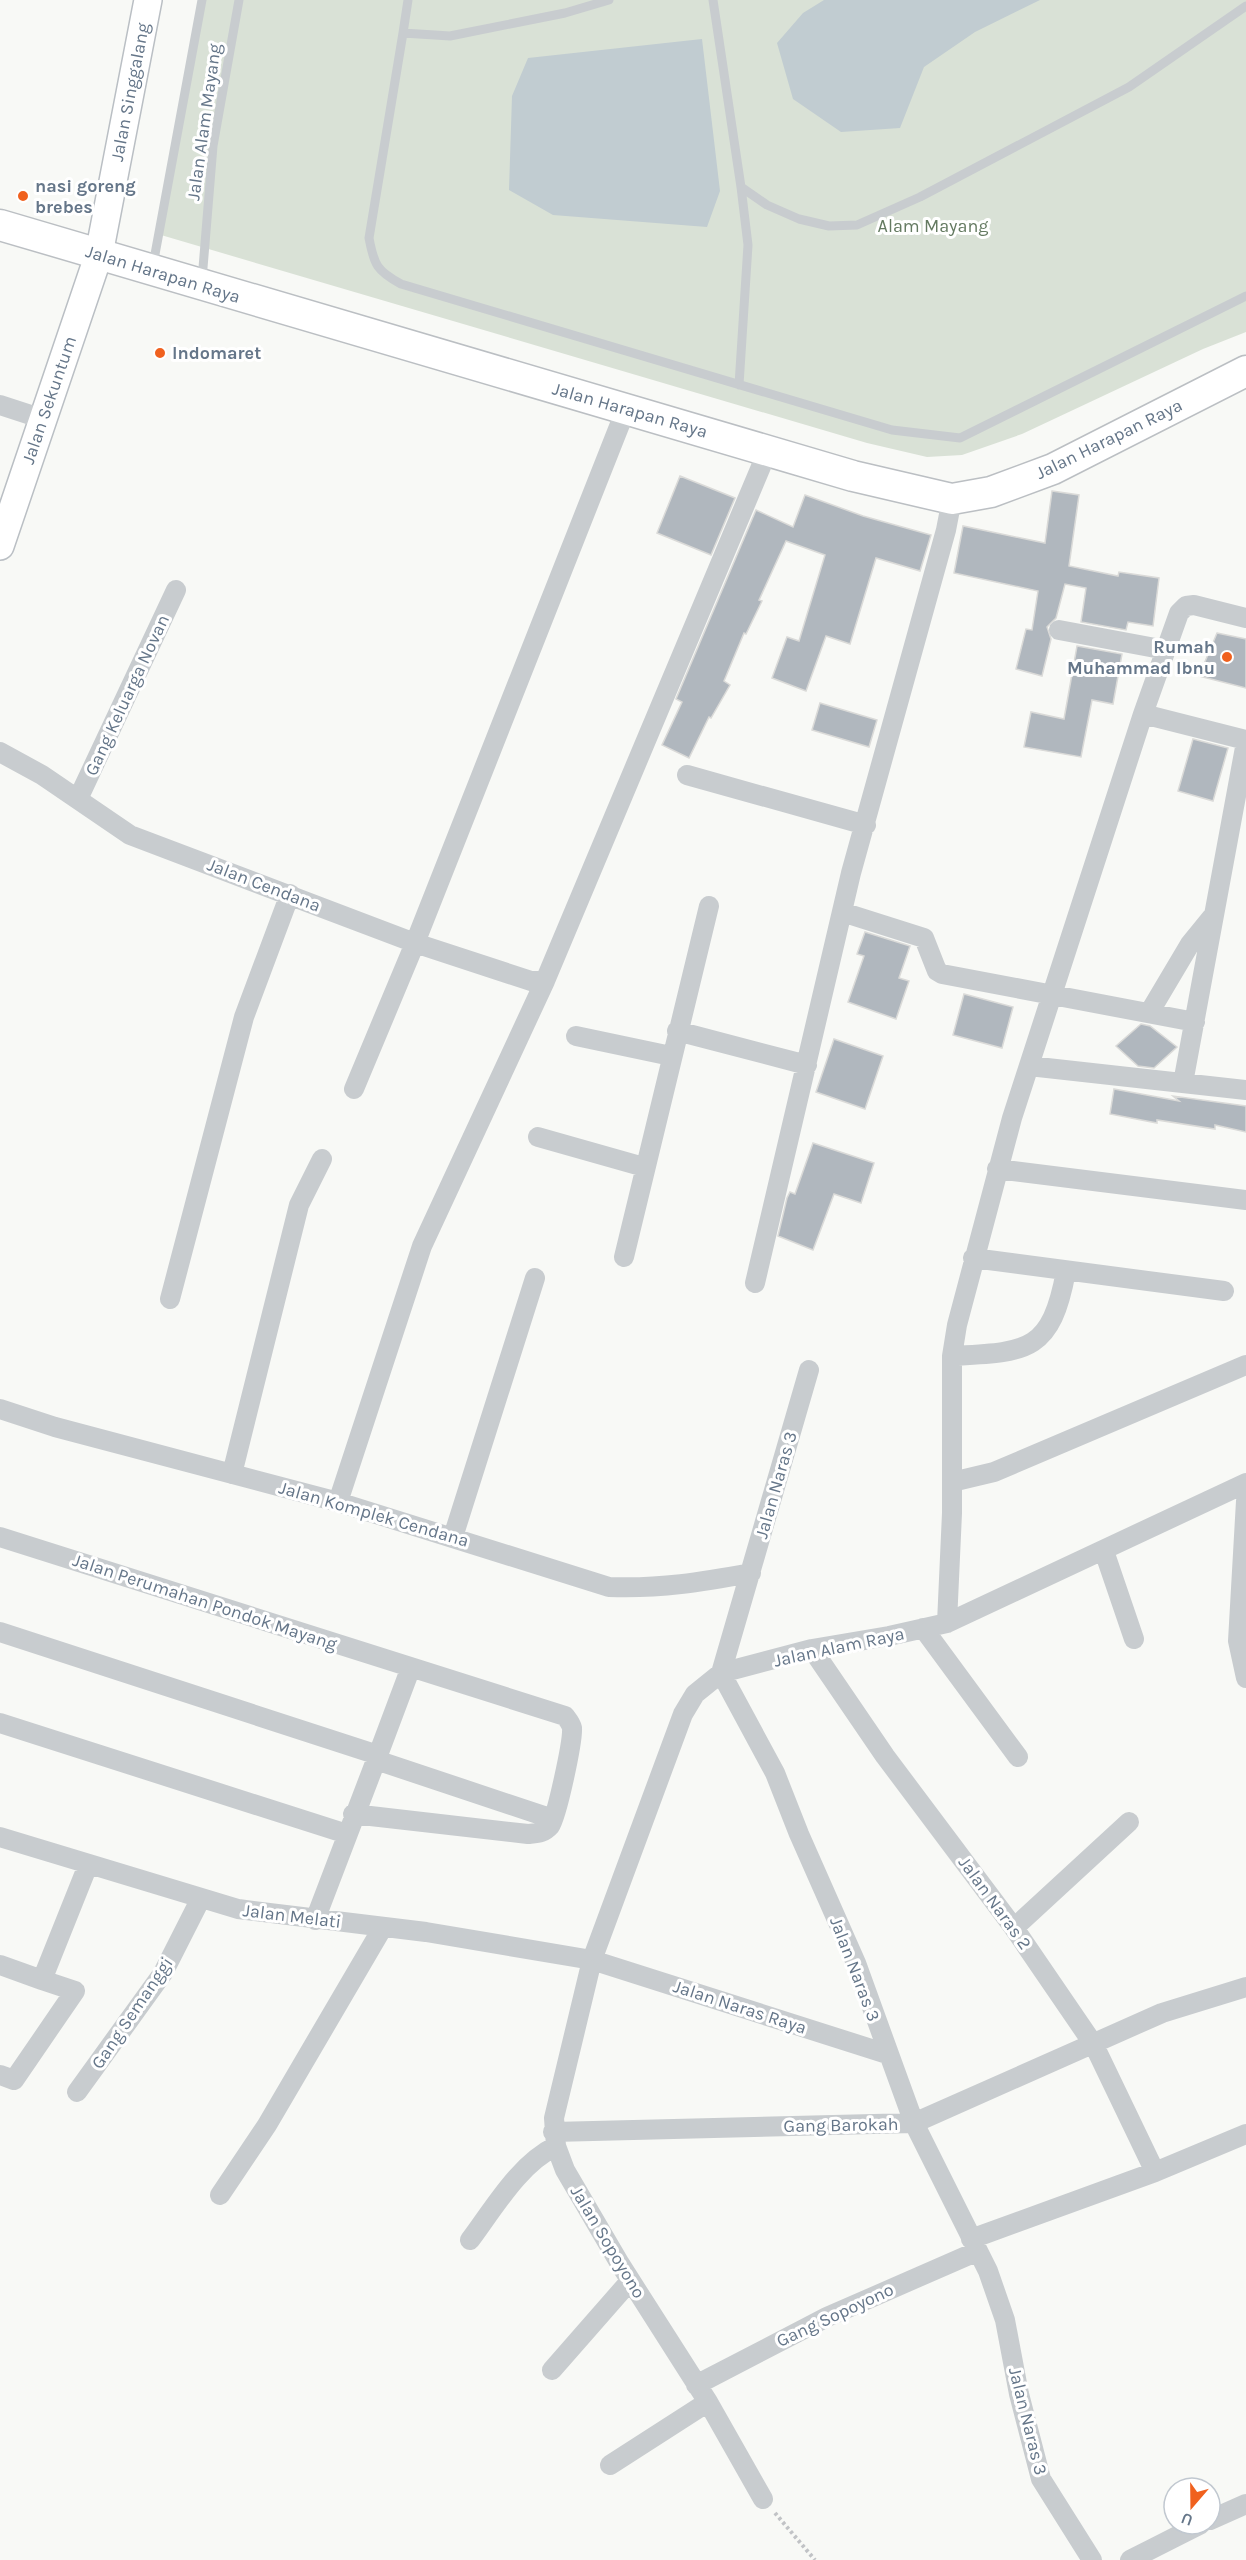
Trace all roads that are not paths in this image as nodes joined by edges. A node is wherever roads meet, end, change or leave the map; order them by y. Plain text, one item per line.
1 (148, 0) edge
2 (202, 0) edge
3 (239, 0) edge
4 (408, 0) edge
5 (609, 0) edge
6 (712, 0) edge
7 (1246, 6) edge
8 (403, 33) junction
9 (741, 187) junction
10 (0, 225) edge
11 (99, 254) junction
12 (152, 270) junction
13 (201, 286) junction
14 (1246, 297) edge
15 (1246, 371) edge
16 (739, 384) junction
17 (0, 405) edge
18 (626, 409) junction
19 (43, 419) junction
20 (768, 450) junction
21 (952, 499) junction
22 (0, 546) edge
23 (176, 590) dead end
24 (1246, 618) edge
25 (1059, 630) dead end
26 (1166, 650) junction
27 (1143, 714) junction
28 (1246, 741) edge
29 (0, 752) edge
30 (687, 775) dead end
31 (78, 800) junction
32 (866, 825) junction
33 (290, 894) junction
34 (709, 906) dead end
35 (842, 912) junction
36 (1214, 915) junction
37 (415, 943) junction
38 (544, 981) junction
39 (1053, 996) junction
40 (1149, 1013) junction
41 (1195, 1022) junction
42 (678, 1032) junction
43 (576, 1036) dead end
44 (671, 1056) junction
45 (807, 1065) junction
46 (1029, 1066) junction
47 (1183, 1083) junction
48 (354, 1089) dead end
49 (1246, 1090) edge
50 (538, 1137) dead end
51 (322, 1159) dead end
52 (644, 1167) junction
53 (997, 1169) junction
54 (1246, 1200) edge
55 (624, 1257) dead end
56 (973, 1258) junction
57 (1066, 1271) junction
58 (535, 1278) dead end
59 (755, 1283) dead end
60 (1224, 1291) dead end
61 (170, 1299) dead end
62 (952, 1356) junction
63 (1246, 1365) edge
64 (809, 1370) dead end
65 (0, 1409) edge
66 (232, 1474) junction
67 (952, 1482) junction
68 (1246, 1483) edge
69 (1246, 1501) edge
70 (338, 1502) junction
71 (0, 1537) edge
72 (453, 1537) junction
73 (1104, 1551) junction
74 (751, 1573) junction
75 (947, 1623) junction
76 (923, 1628) junction
77 (0, 1632) edge
78 (1134, 1639) dead end
79 (812, 1649) junction
80 (411, 1667) junction
81 (721, 1673) junction
82 (1246, 1678) edge
83 (0, 1723) edge
84 (377, 1757) junction
85 (1018, 1757) dead end
86 (353, 1814) junction
87 (553, 1819) junction
88 (1129, 1822) dead end
89 (347, 1834) junction
90 (0, 1837) edge
91 (88, 1865) junction
92 (200, 1900) junction
93 (315, 1920) junction
94 (383, 1927) junction
95 (1014, 1928) junction
96 (592, 1960) junction
97 (0, 1965) edge
98 (42, 1980) junction
99 (1246, 1987) edge
100 (1094, 2045) junction
101 (887, 2054) junction
102 (0, 2075) edge
103 (77, 2092) dead end
104 (914, 2123) junction
105 (1246, 2134) edge
106 (554, 2139) junction
107 (1155, 2172) junction
108 (220, 2195) dead end
109 (470, 2240) dead end
110 (974, 2245) junction
111 (630, 2281) junction
112 (552, 2370) dead end
113 (696, 2385) junction
114 (708, 2402) junction
115 (610, 2464) dead end
116 (763, 2499) road end
117 (1246, 2504) edge
118 (1222, 2515) edge
119 (1177, 2536) edge
120 (1092, 2560) edge
121 (1130, 2560) edge

1 - 11 street, Jalan Singgalang
2 - 12 lane
3 - 13 lane, Jalan Alam Mayang
4 - 8 lane
5 - 8 lane
6 - 9 lane
7 - 9 lane
8 - 16 lane
9 - 16 lane
10 - 11 main road, Jalan Harapan Raya
11 - 12 main road, Jalan Harapan Raya
11 - 19 street, Jalan Sekuntum
12 - 13 main road, Jalan Harapan Raya
13 - 18 main road, Jalan Harapan Raya
14 - 16 lane
15 - 21 main road, Jalan Harapan Raya
17 - 19 street
18 - 20 main road, Jalan Harapan Raya
18 - 37 street
19 - 22 street, Jalan Sekuntum
20 - 21 main road, Jalan Harapan Raya
20 - 38 street
21 - 32 street
23 - 31 street, Gang Keluarga Novan
24 - 26 street
25 - 26 street
26 - 27 street
27 - 28 street
27 - 39 street
28 - 36 street
29 - 31 street, Jalan Cendana
30 - 32 street
31 - 33 street, Jalan Cendana
32 - 35 street
33 - 37 street, Jalan Cendana
33 - 61 street
34 - 42 street
35 - 39 street
35 - 45 street
36 - 40 street
36 - 41 street
37 - 38 street, Jalan Cendana
37 - 48 street
38 - 70 street
39 - 40 street
39 - 46 street
40 - 41 street
41 - 47 street
42 - 44 street
42 - 45 street
43 - 44 street
44 - 52 street
45 - 59 street
46 - 47 street
46 - 53 street
47 - 49 street
50 - 52 street
51 - 66 street
52 - 55 street
53 - 54 street
53 - 56 street
56 - 57 street
56 - 62 street
57 - 60 street
57 - 62 street
58 - 72 street
62 - 67 street
63 - 67 street
64 - 74 street, Jalan Naras 3
65 - 66 street, Jalan Komplek Cendana
66 - 70 street, Jalan Komplek Cendana
67 - 75 street
68 - 73 street, Jalan Alam Raya
69 - 82 street
70 - 72 street, Jalan Komplek Cendana
71 - 80 street, Jalan Perumahan Pondok Mayang
72 - 74 street, Jalan Komplek Cendana
73 - 75 street, Jalan Alam Raya
73 - 78 street
74 - 81 street, Jalan Naras 3
75 - 76 street, Jalan Alam Raya
76 - 79 street, Jalan Alam Raya
76 - 85 street
77 - 84 street
79 - 81 street, Jalan Alam Raya
79 - 95 street, Jalan Naras 2
80 - 84 street
80 - 87 street, Jalan Perumahan Pondok Mayang
81 - 96 street, Jalan Alam Raya
81 - 101 street, Jalan Naras 3
83 - 89 street
84 - 86 street
84 - 87 street
86 - 87 street
86 - 89 street
88 - 95 street
89 - 93 street
90 - 91 street, Jalan Melati
91 - 92 street, Jalan Melati
91 - 98 street
92 - 93 street, Jalan Melati
92 - 103 street, Gang Semanggi
93 - 94 street, Jalan Melati
94 - 96 street, Jalan Melati
94 - 108 street
95 - 100 street, Jalan Naras 2
96 - 101 street, Jalan Naras Raya
96 - 106 street
97 - 98 street
98 - 102 street
99 - 100 street, Gang Barokah
100 - 104 street, Gang Barokah
100 - 107 street, Jalan Naras 2
101 - 104 street, Jalan Naras 3
104 - 106 street, Gang Barokah
104 - 110 street, Jalan Naras 3
105 - 107 street, Gang Sopoyono
106 - 109 street
106 - 111 street, Jalan Sopoyono
107 - 110 street, Gang Sopoyono
110 - 113 street, Gang Sopoyono
110 - 120 street, Jalan Naras 3
111 - 112 street
111 - 113 street, Jalan Sopoyono
113 - 114 street, Jalan Sopoyono
114 - 115 street
114 - 116 street, Jalan Sopoyono
117 - 118 street
119 - 121 street

